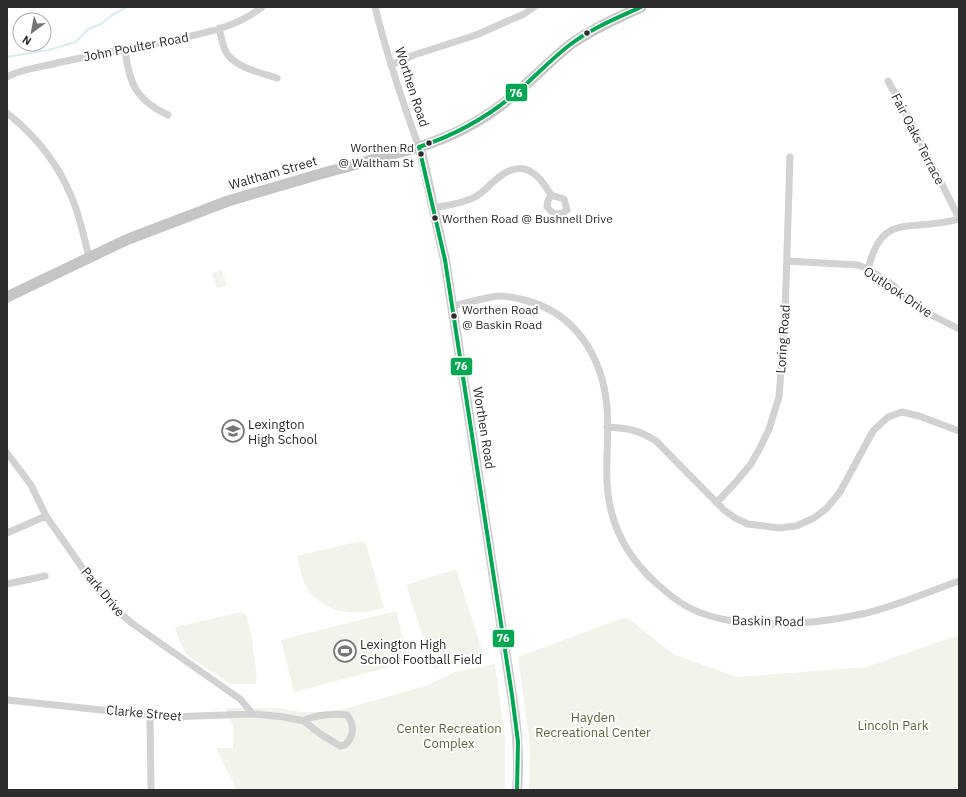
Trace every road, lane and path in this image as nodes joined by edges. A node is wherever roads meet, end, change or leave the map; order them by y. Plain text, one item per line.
1 (262, 7) edge
2 (375, 7) edge
3 (534, 7) edge
4 (641, 7) edge
5 (219, 28) junction
6 (125, 49) junction
7 (391, 65) junction
8 (7, 77) edge
9 (277, 78) dead end
10 (888, 81) dead end
11 (7, 113) edge
12 (168, 116) dead end
13 (419, 147) junction
14 (790, 157) dead end
15 (551, 195) dead end
16 (433, 208) junction
17 (959, 219) edge
18 (89, 257) junction
19 (787, 261) junction
20 (868, 269) junction
21 (7, 297) edge
22 (452, 306) junction
23 (959, 329) edge
24 (607, 427) junction
25 (959, 431) edge
26 (7, 452) edge
27 (717, 502) junction
28 (46, 516) junction
29 (7, 533) edge
30 (45, 576) dead end
31 (959, 581) edge
32 (7, 584) edge
33 (7, 700) edge
34 (253, 714) junction
35 (150, 715) junction
36 (304, 721) junction
37 (151, 790) edge
38 (517, 790) edge

1 - 5 street, John Poulter Road
2 - 7 street, Worthen Road
3 - 7 street
4 - 13 main road, Waltham Street
5 - 6 street, John Poulter Road
5 - 9 street
6 - 8 street, John Poulter Road
6 - 12 street
7 - 13 street, Worthen Road
10 - 17 street, Fair Oaks Terrace
11 - 18 street
13 - 16 main road, Worthen Road
13 - 18 main road, Waltham Street
14 - 19 street, Loring Road
15 - 16 street
16 - 22 main road, Worthen Road
17 - 20 street
18 - 21 main road, Waltham Street
19 - 20 street, Outlook Drive
19 - 27 street, Loring Road
20 - 23 street, Outlook Drive
22 - 24 street, Baskin Road
22 - 38 main road, Worthen Road
24 - 27 street
24 - 31 street, Baskin Road
25 - 27 street
26 - 28 street, Park Drive
28 - 29 street
28 - 34 street, Park Drive
30 - 32 street
33 - 35 street, Clarke Street
34 - 35 street, Clarke Street
34 - 36 street, Clarke Street
35 - 37 street
36 - 36 street, Clarke Street

